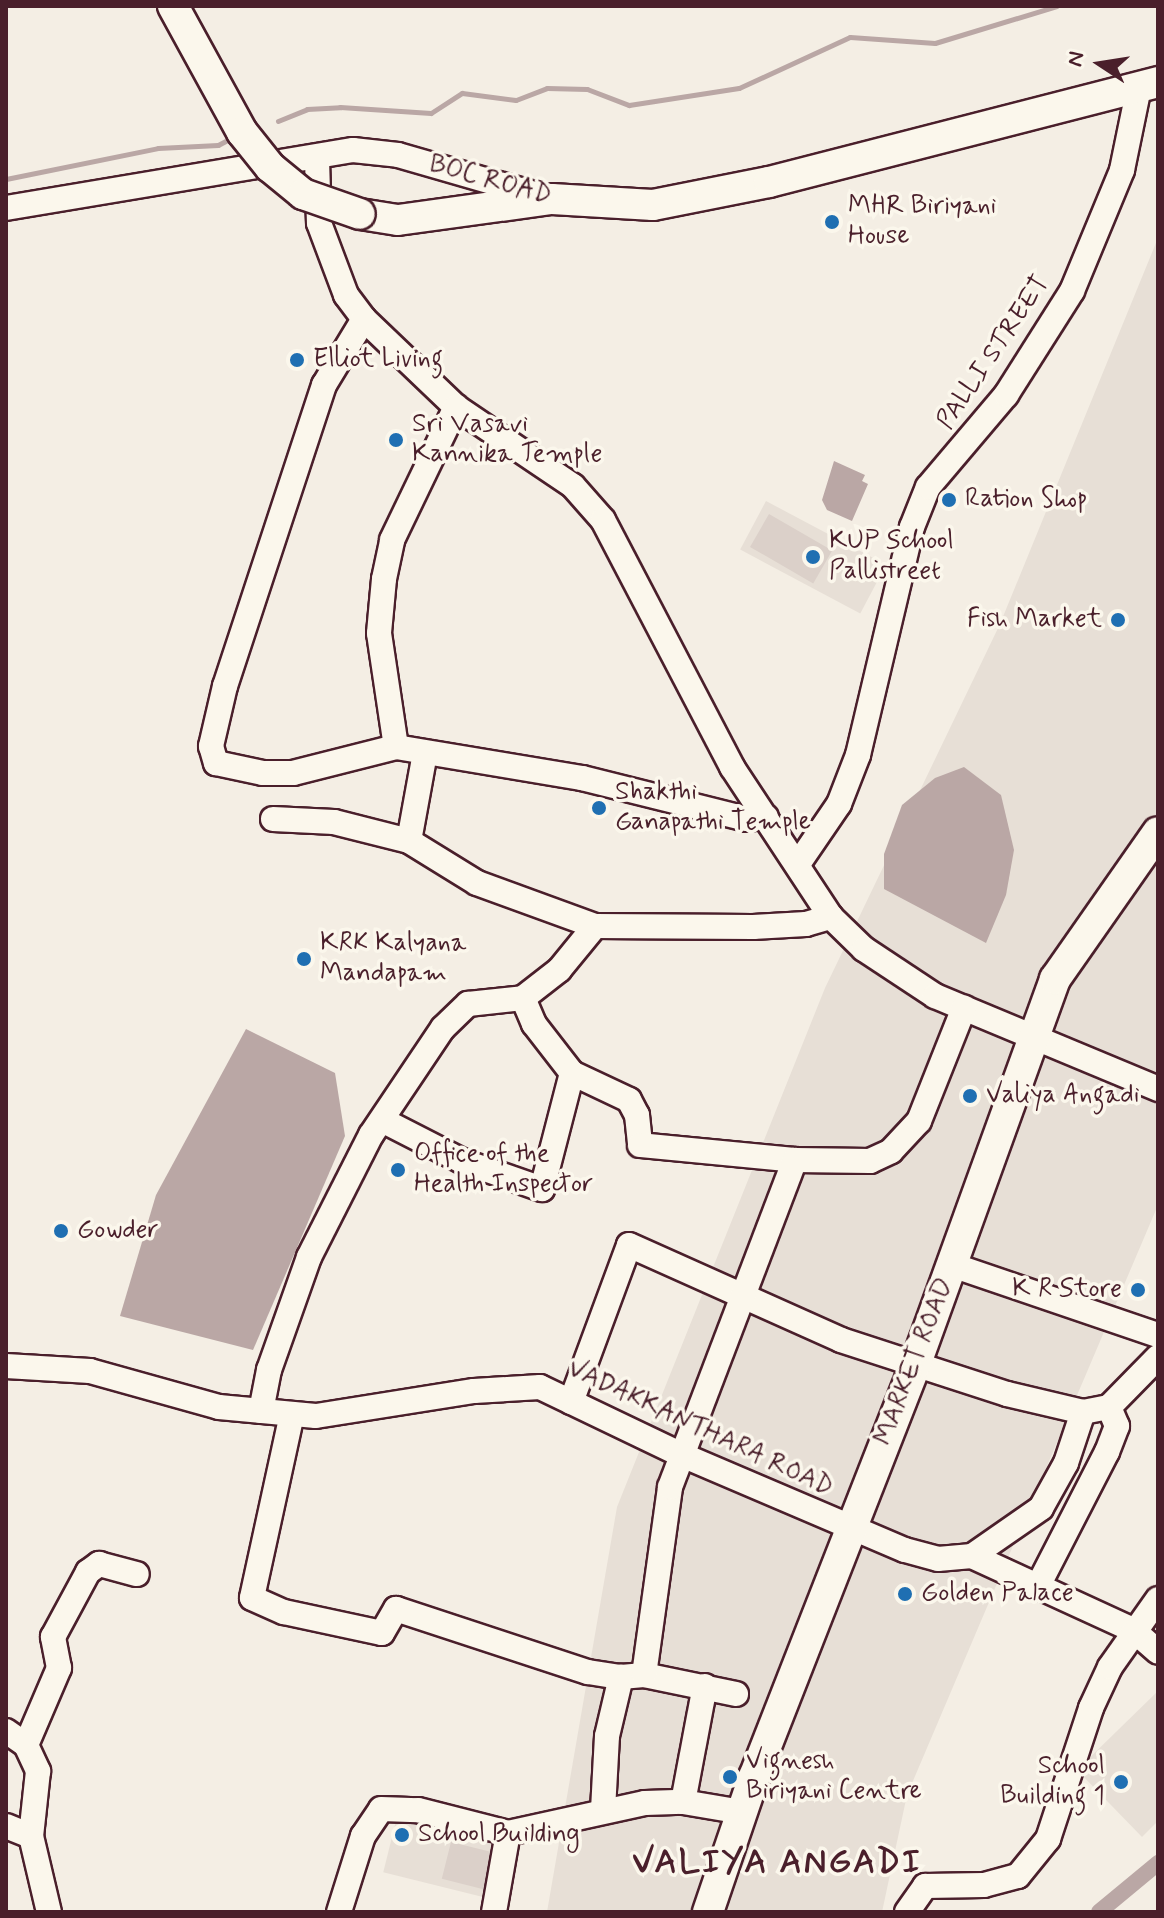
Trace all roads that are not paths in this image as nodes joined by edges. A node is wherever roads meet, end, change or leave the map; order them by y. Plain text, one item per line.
1 (173, 6) edge
2 (1149, 84) edge
3 (317, 160) junction
4 (552, 199) junction
5 (6, 208) edge
6 (364, 319) junction
7 (456, 407) junction
8 (396, 747) junction
9 (425, 753) junction
10 (766, 817) junction
11 (273, 819) dead end
12 (1158, 832) edge
13 (409, 841) junction
14 (798, 864) junction
15 (831, 917) junction
16 (595, 926) junction
17 (523, 998) junction
18 (964, 1008) junction
19 (1033, 1036) junction
20 (572, 1073) junction
21 (1158, 1089) edge
22 (382, 1120) junction
23 (795, 1160) junction
24 (952, 1265) junction
25 (741, 1298) junction
26 (1158, 1335) edge
27 (1158, 1357) edge
28 (6, 1366) edge
29 (915, 1366) junction
30 (571, 1402) junction
31 (1109, 1407) junction
32 (261, 1411) junction
33 (1083, 1412) junction
34 (292, 1414) junction
35 (682, 1455) junction
36 (850, 1528) junction
37 (972, 1556) junction
38 (137, 1574) dead end
39 (1038, 1586) junction
40 (1158, 1599) edge
41 (1133, 1630) junction
42 (1158, 1652) edge
43 (632, 1676) junction
44 (705, 1686) junction
45 (736, 1694) dead end
46 (6, 1731) edge
47 (26, 1745) junction
48 (683, 1802) junction
49 (603, 1810) junction
50 (742, 1812) junction
51 (6, 1826) edge
52 (508, 1833) junction
53 (31, 1836) junction
54 (49, 1912) edge
55 (339, 1912) edge
56 (494, 1912) edge
57 (708, 1912) edge
58 (907, 1912) edge

1 - 4 main road, bridge
2 - 4 main road, BOC ROAD
2 - 14 street, PALLI STREET
3 - 4 street, BOC ROAD
3 - 5 street, BOC ROAD
3 - 6 street
6 - 7 street
6 - 8 street
7 - 8 street
7 - 10 street
8 - 9 street
9 - 10 street
9 - 13 street
10 - 14 street
11 - 13 street
12 - 19 main road, MARKET ROAD
13 - 16 street
14 - 15 street
15 - 16 street
15 - 18 street
16 - 17 street
17 - 20 street
17 - 22 street
18 - 19 street
18 - 23 street
19 - 21 street
19 - 24 main road, MARKET ROAD
20 - 22 street
20 - 23 street
22 - 32 street
23 - 25 street
24 - 26 street
24 - 29 main road, MARKET ROAD
25 - 29 street
25 - 30 street
25 - 35 street
27 - 31 street
28 - 32 street, VADAKKANTHARA ROAD
29 - 33 street
29 - 36 main road, MARKET ROAD
30 - 34 street, VADAKKANTHARA ROAD
30 - 35 street, VADAKKANTHARA ROAD
31 - 33 street
31 - 39 street
32 - 34 street, VADAKKANTHARA ROAD
33 - 37 street
34 - 43 street
35 - 36 street, VADAKKANTHARA ROAD
35 - 43 street
36 - 37 street, VADAKKANTHARA ROAD
36 - 50 main road, MARKET ROAD
37 - 39 street
38 - 47 street
39 - 41 street
40 - 41 street
41 - 42 street
41 - 58 street
43 - 44 street
43 - 49 street
44 - 45 street
44 - 48 street
46 - 47 street
47 - 53 street
48 - 49 street
48 - 50 street
49 - 52 street
50 - 57 main road, MARKET ROAD
51 - 53 street
52 - 55 street
52 - 56 street
53 - 54 street

